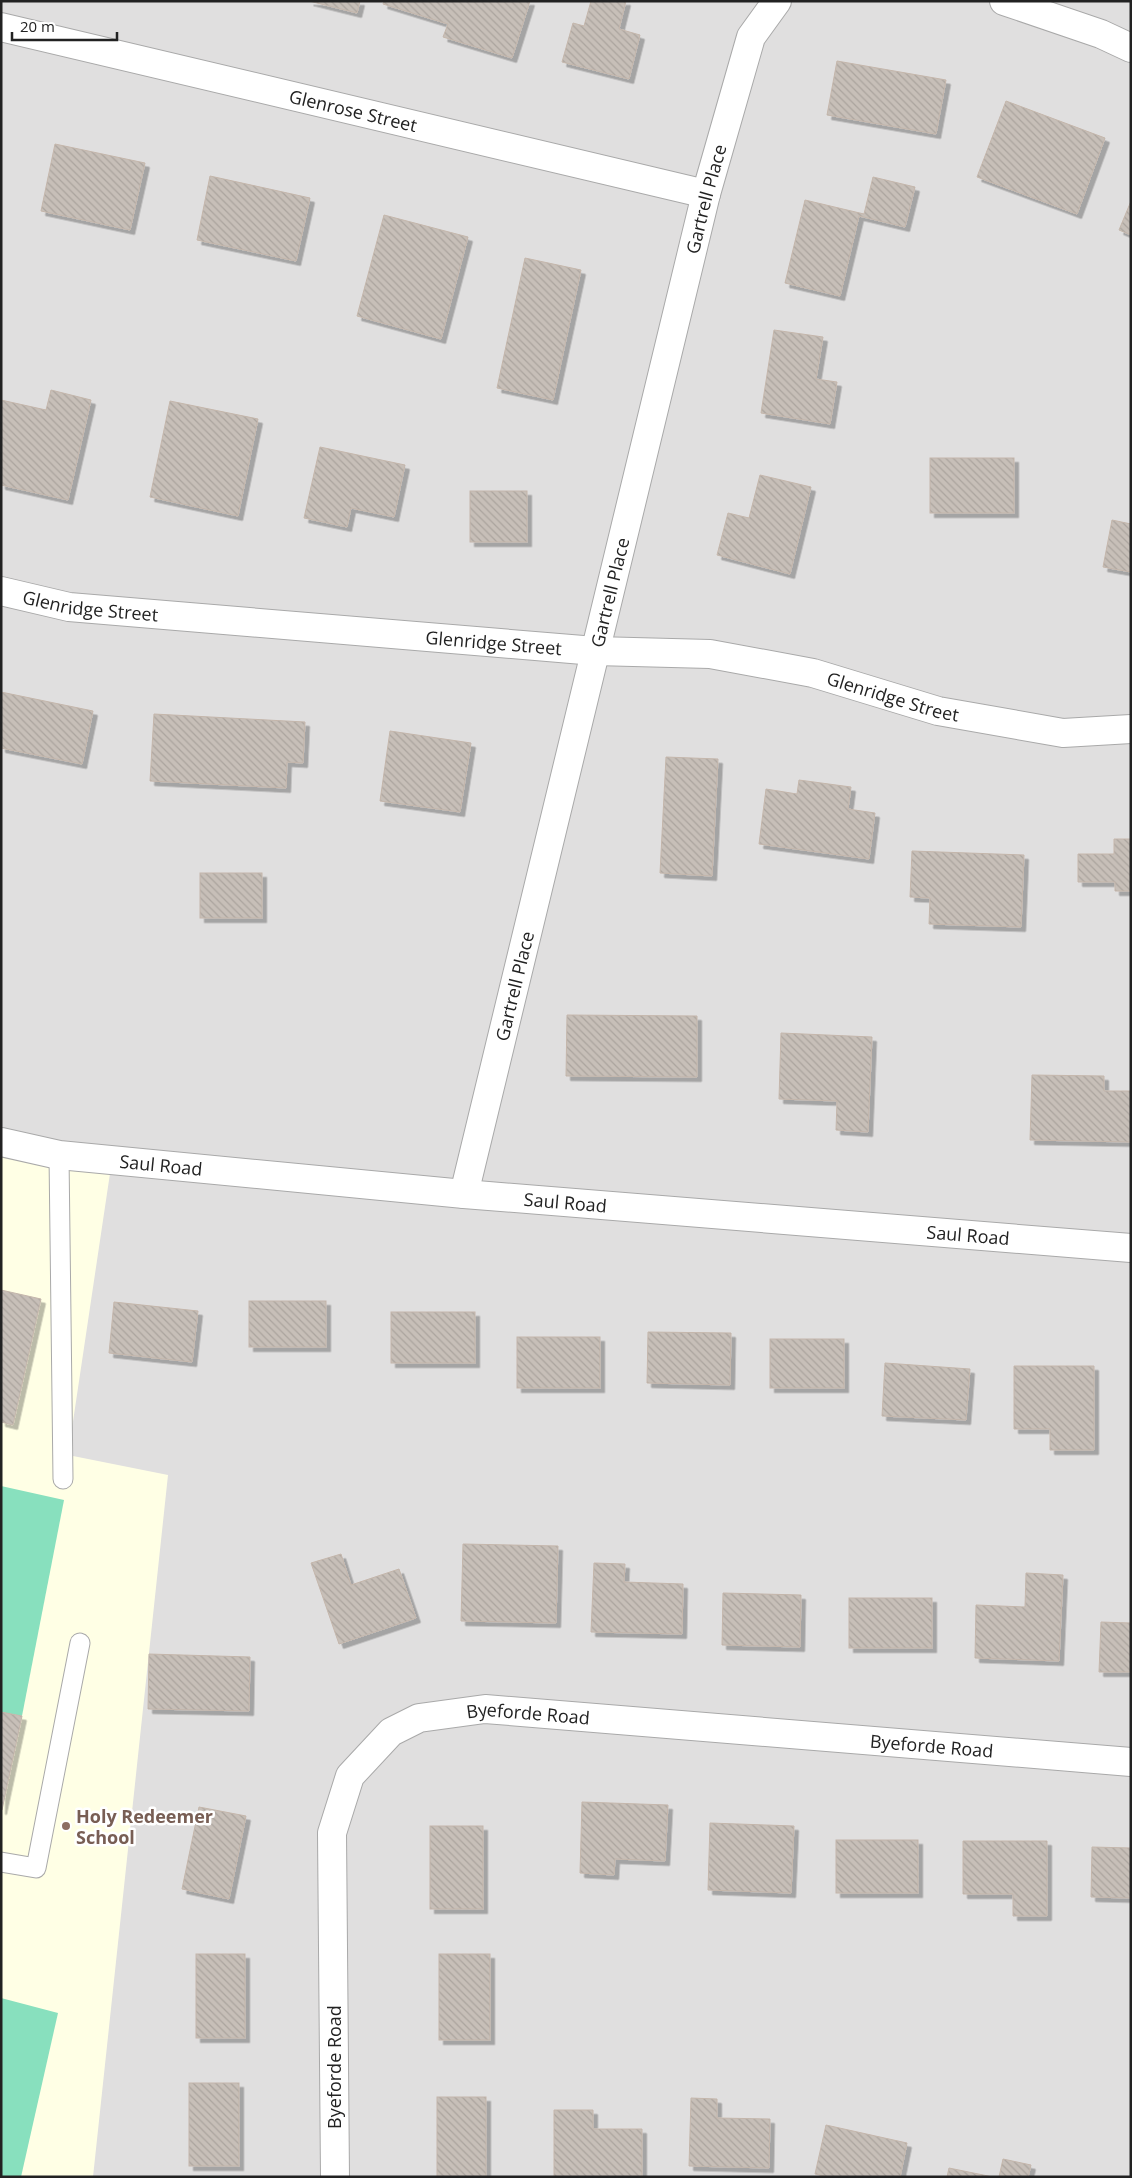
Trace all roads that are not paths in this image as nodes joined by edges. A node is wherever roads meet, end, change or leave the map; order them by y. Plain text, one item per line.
1 (777, 1) edge
2 (1004, 1) edge
3 (1, 27) edge
4 (1131, 48) edge
5 (706, 194) junction
6 (1, 591) edge
7 (595, 651) junction
8 (1131, 729) edge
9 (1, 1142) edge
10 (59, 1155) junction
11 (464, 1194) junction
12 (1131, 1248) edge
13 (63, 1479) dead end
14 (80, 1642) dead end
15 (1131, 1762) edge
16 (1, 1862) edge
17 (335, 2177) edge

1 - 5 street, Gartrell Place
2 - 4 street
3 - 5 street, Glenrose Street
5 - 7 street, Gartrell Place
6 - 7 street, Glenridge Street
7 - 8 street, Glenridge Street
7 - 11 street, Gartrell Place
9 - 10 street, Saul Road
10 - 11 street, Saul Road
10 - 13 lane
11 - 12 street, Saul Road
14 - 16 lane
15 - 17 street, Byeforde Road

